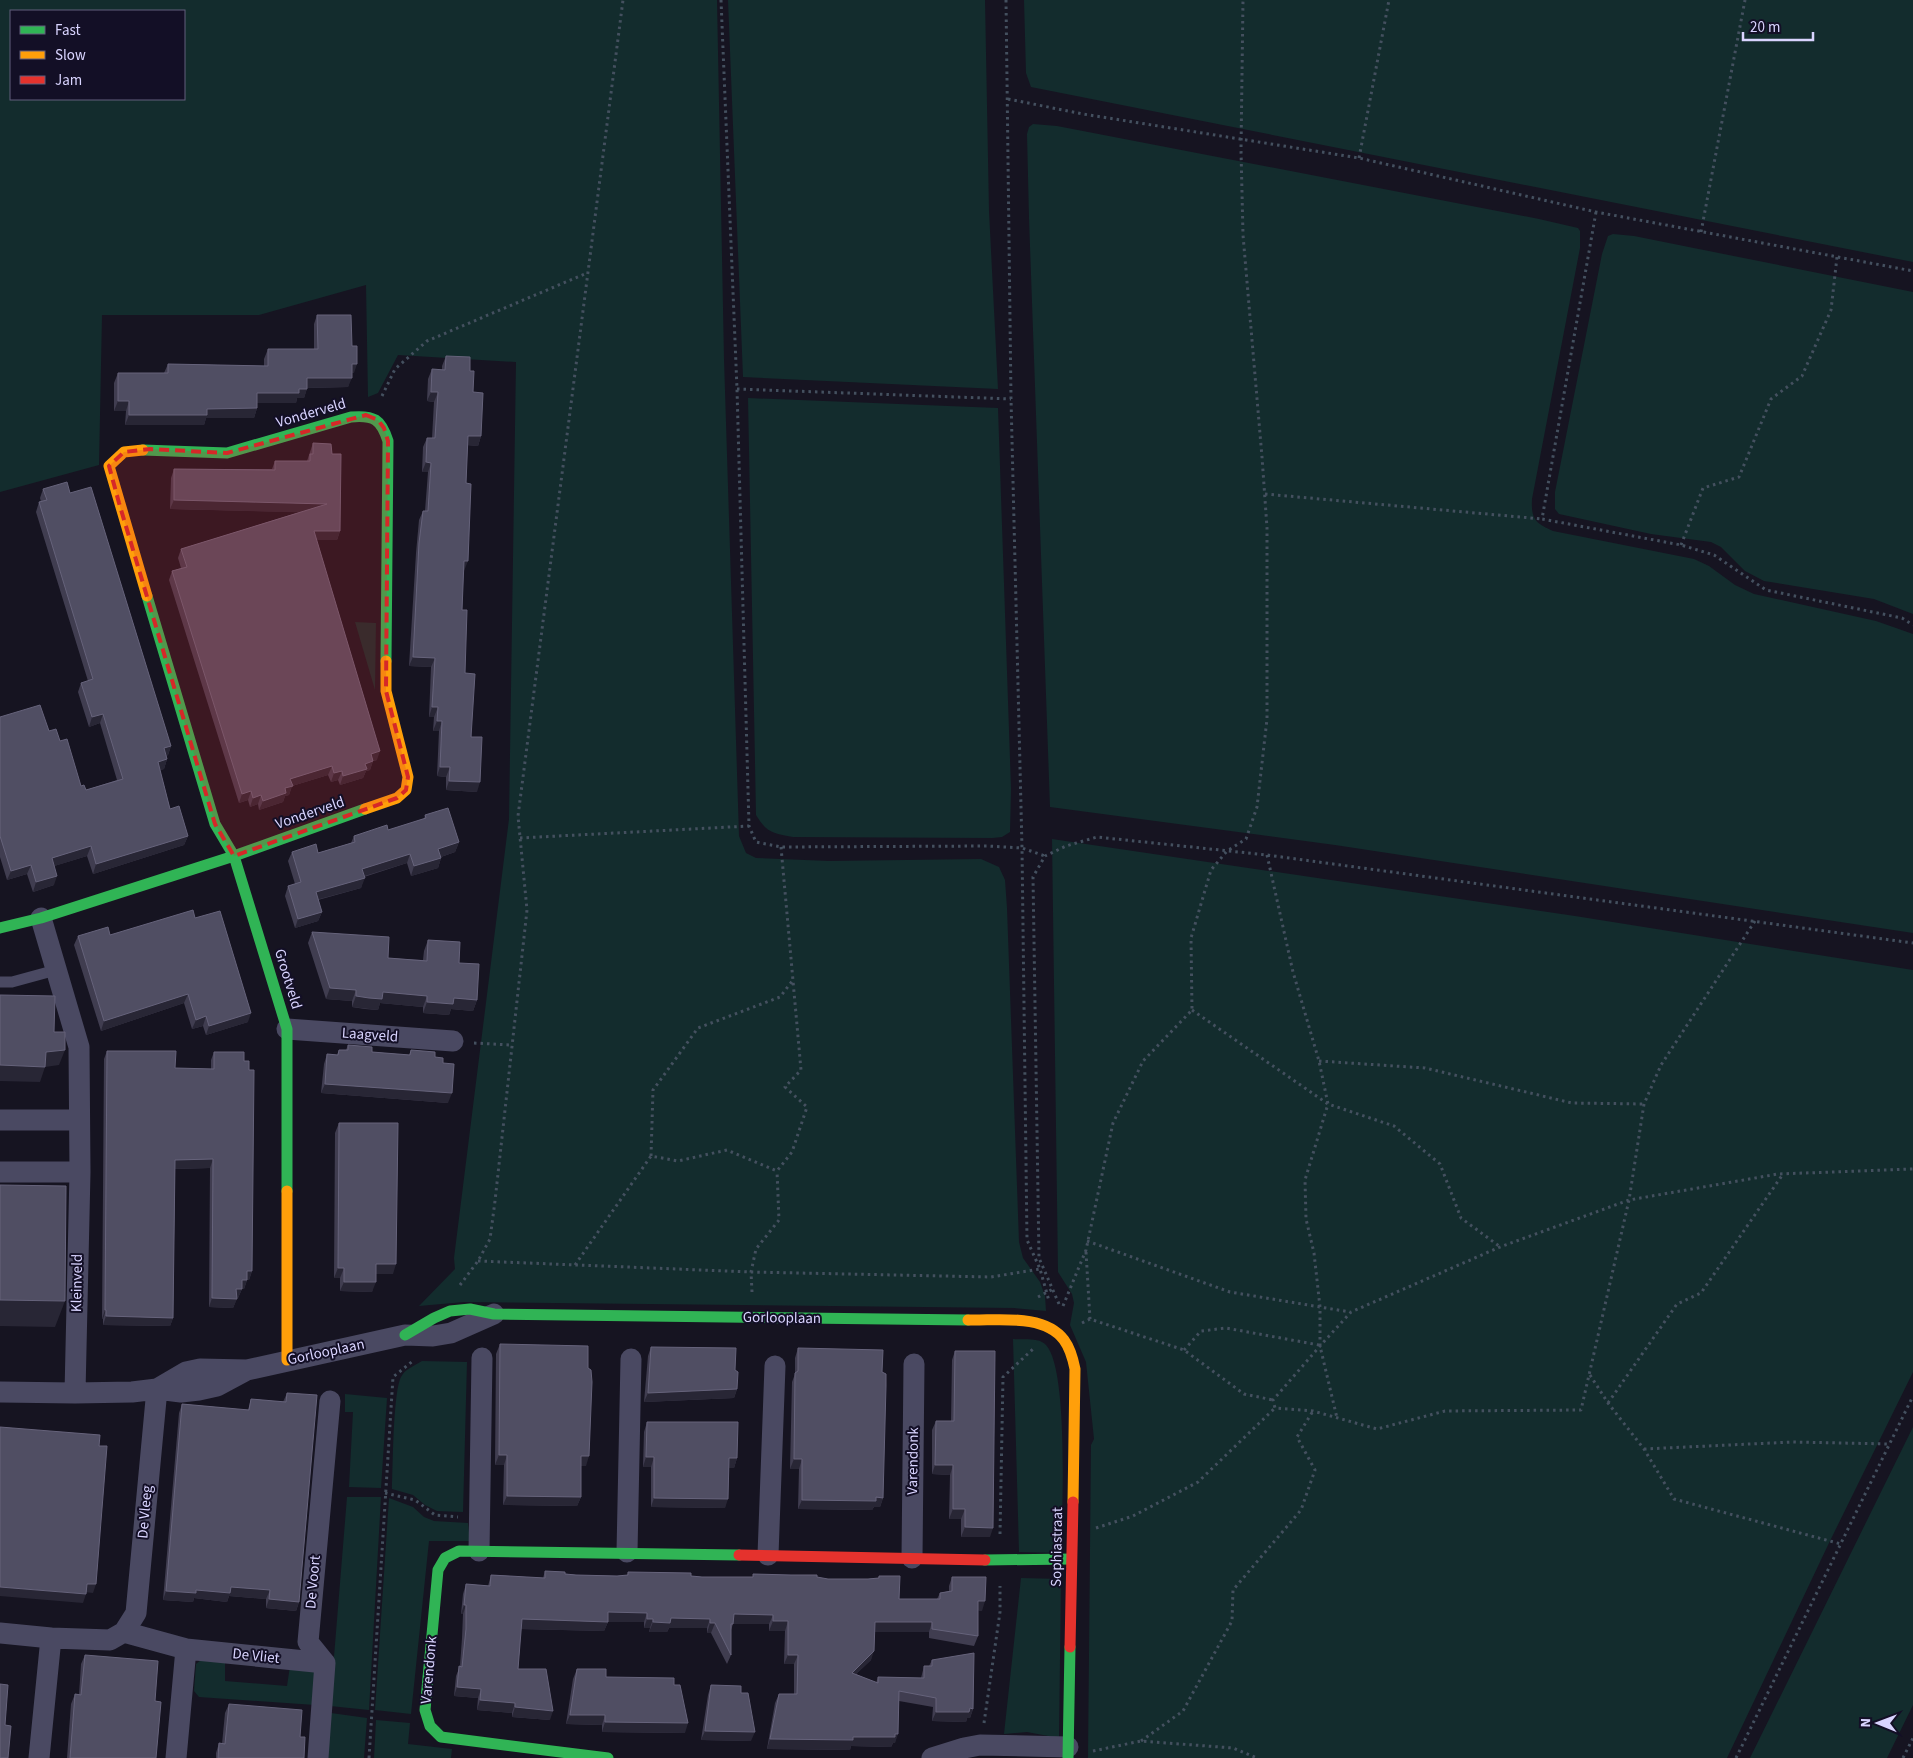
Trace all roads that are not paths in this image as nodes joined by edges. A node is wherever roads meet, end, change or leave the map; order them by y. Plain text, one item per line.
1 (234, 856) junction
2 (41, 918) junction
3 (0, 928) edge
4 (56, 970) junction
5 (0, 982) edge
6 (287, 1029) junction
7 (454, 1041) road end
8 (0, 1120) edge
9 (79, 1120) junction
10 (0, 1172) edge
11 (80, 1172) junction
12 (494, 1314) joint
13 (1059, 1334) joint
14 (482, 1358) dead end
15 (631, 1359) dead end
16 (287, 1360) junction
17 (914, 1364) dead end
18 (775, 1366) dead end
19 (157, 1389) junction
20 (1, 1391) edge
21 (75, 1393) junction
22 (330, 1401) dead end
23 (479, 1551) junction
24 (627, 1552) junction
25 (768, 1554) junction
26 (912, 1558) junction
27 (1071, 1559) junction
28 (124, 1632) junction
29 (0, 1633) edge
30 (52, 1638) junction
31 (186, 1650) junction
32 (325, 1663) junction
33 (1068, 1754) edge
34 (39, 1758) edge
35 (176, 1758) edge
36 (318, 1758) edge
37 (608, 1758) edge
38 (932, 1758) edge

1 - 1 street, Vonderveld
1 - 2 street
1 - 6 street, Grootveld
2 - 3 street
2 - 4 street, Kleinveld
4 - 5 lane
4 - 9 street, Kleinveld
6 - 7 street, Laagveld
6 - 16 street, Grootveld
8 - 9 street
9 - 11 street, Kleinveld
10 - 11 street
11 - 21 street, Kleinveld
12 - 13 street, Gorlooplaan
12 - 16 street, Gorlooplaan
13 - 27 street, Sophiastraat
14 - 23 street
15 - 24 street
16 - 19 street, Gorlooplaan
17 - 26 street, Varendonk
18 - 25 street
19 - 21 street, Gorlooplaan
19 - 28 street, De Vleeg
20 - 21 street, Gorlooplaan
22 - 32 street, De Voort
23 - 24 street, Varendonk
23 - 37 street, Varendonk
24 - 25 street, Varendonk
25 - 26 street, Varendonk
26 - 27 street, Varendonk
27 - 33 street, Sophiastraat
28 - 30 street
28 - 31 street, De Vliet
29 - 30 street
30 - 34 street
31 - 32 street, De Vliet
31 - 35 street
32 - 36 street
33 - 38 street

